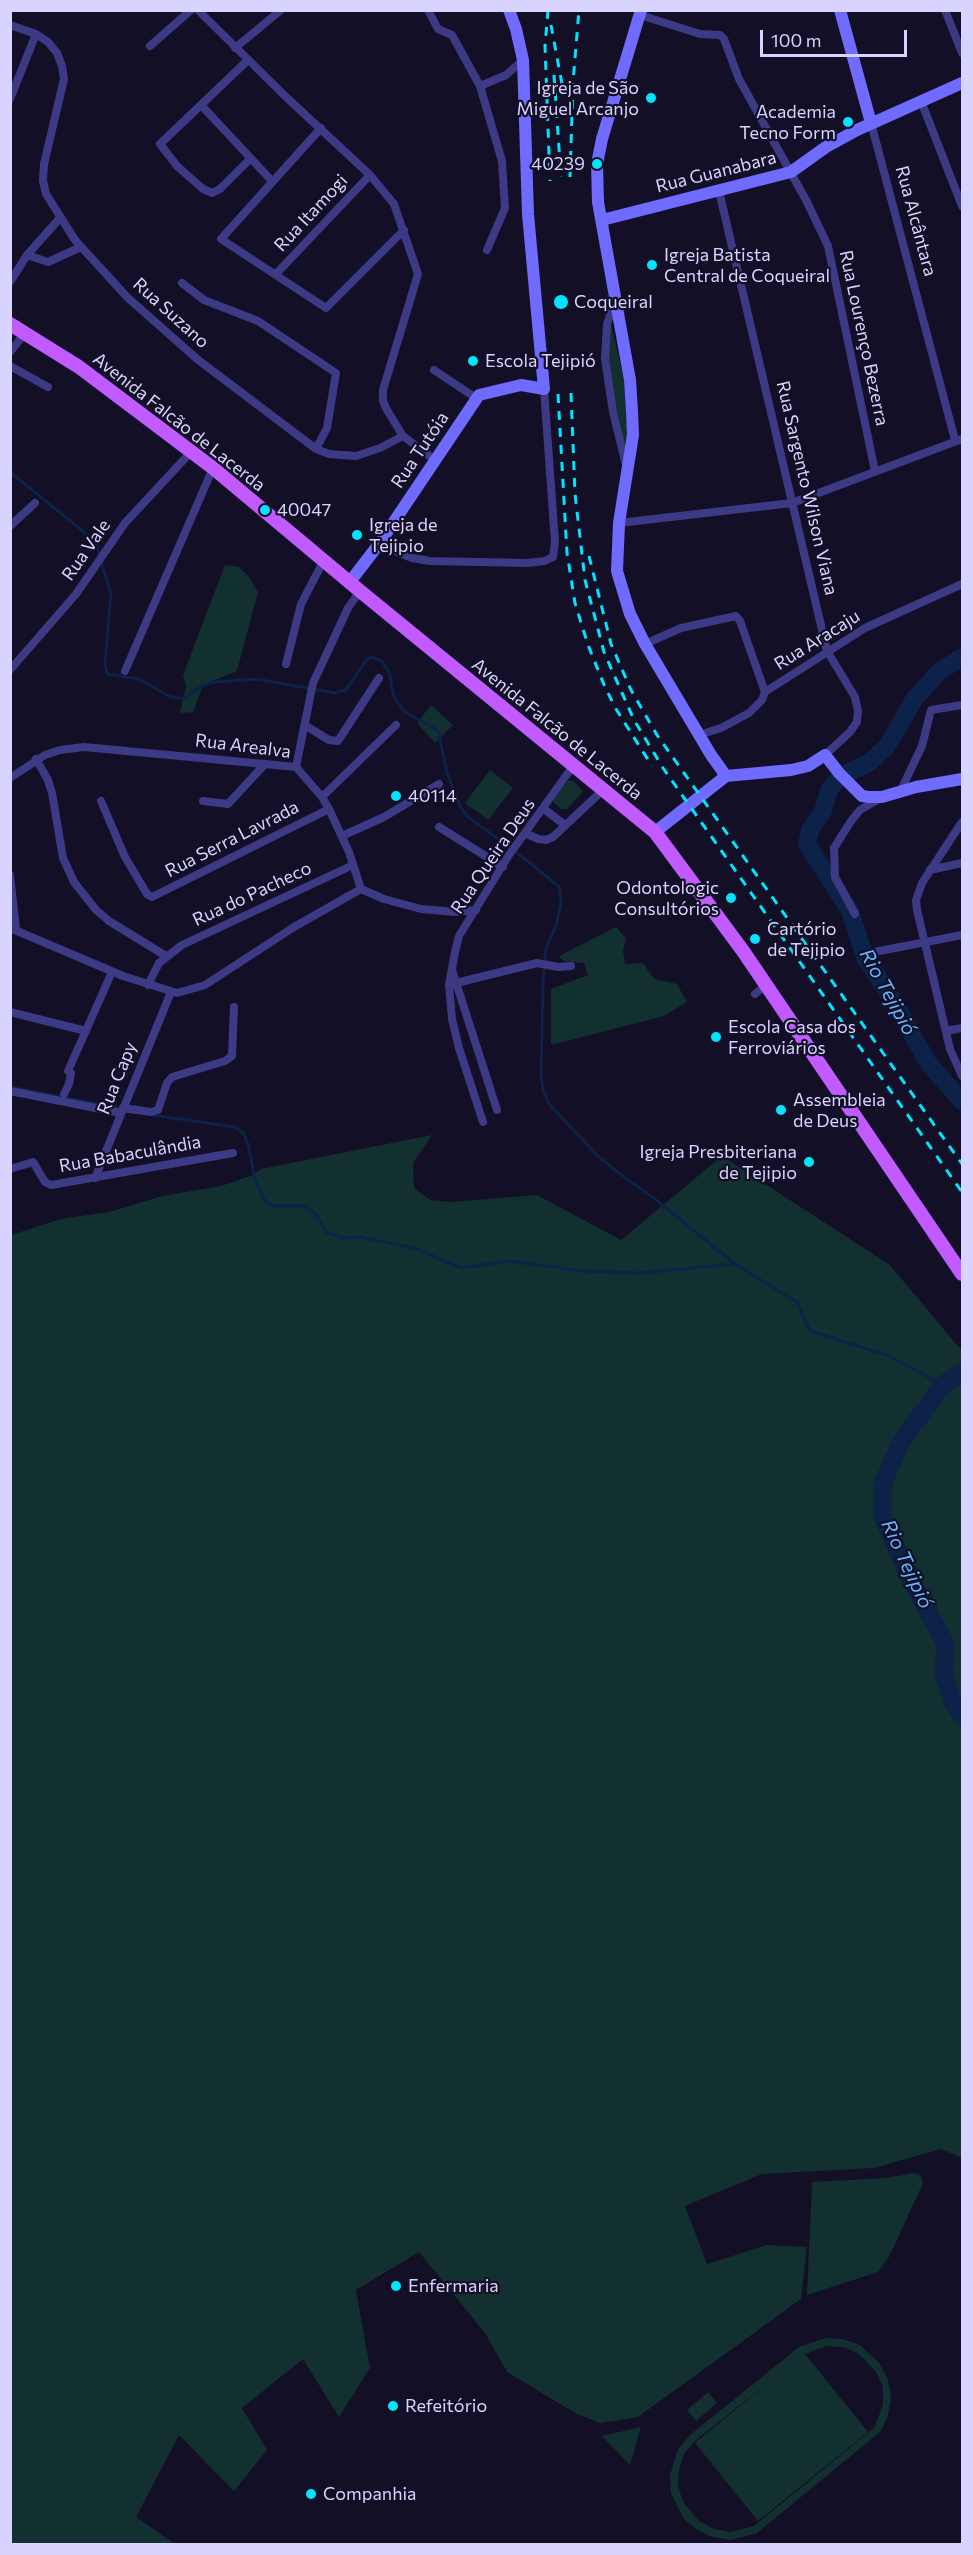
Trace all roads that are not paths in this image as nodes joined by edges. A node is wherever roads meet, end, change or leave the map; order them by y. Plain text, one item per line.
1 (191, 10) edge
2 (198, 10) edge
3 (281, 10) edge
4 (428, 10) edge
5 (509, 10) edge
6 (840, 10) edge
7 (945, 10) edge
8 (641, 13) edge
9 (10, 25) edge
10 (36, 34) junction
11 (150, 46) dead end
12 (235, 48) junction
13 (963, 53) edge
14 (248, 60) junction
15 (523, 60) junction
16 (963, 83) edge
17 (480, 86) junction
18 (10, 99) edge
19 (921, 101) junction
20 (201, 105) junction
21 (871, 123) junction
22 (321, 128) junction
23 (250, 159) junction
24 (790, 172) junction
25 (370, 175) junction
26 (272, 182) junction
27 (719, 191) junction
28 (963, 206) edge
29 (60, 218) junction
30 (602, 220) junction
31 (404, 230) junction
32 (81, 247) junction
33 (487, 250) dead end
34 (27, 255) junction
35 (276, 274) junction
36 (10, 282) edge
37 (182, 284) dead end
38 (615, 301) junction
39 (10, 324) edge
40 (25, 333) junction
41 (10, 352) edge
42 (10, 366) edge
43 (434, 370) dead end
44 (48, 387) dead end
45 (544, 389) junction
46 (477, 397) junction
47 (403, 436) junction
48 (959, 440) edge
49 (316, 448) junction
50 (191, 452) junction
51 (435, 460) junction
52 (213, 468) junction
53 (628, 471) junction
54 (875, 471) junction
55 (35, 503) dead end
56 (792, 503) junction
57 (619, 523) junction
58 (10, 526) edge
59 (379, 544) junction
60 (324, 560) junction
61 (963, 584) edge
62 (354, 587) junction
63 (645, 644) junction
64 (827, 651) junction
65 (286, 664) dead end
66 (10, 670) edge
67 (125, 671) dead end
68 (379, 678) dead end
69 (765, 692) junction
70 (963, 705) edge
71 (396, 725) dead end
72 (306, 726) junction
73 (699, 735) junction
74 (825, 755) junction
75 (36, 759) junction
76 (265, 764) junction
77 (573, 766) junction
78 (296, 767) junction
79 (726, 776) junction
80 (10, 778) edge
81 (963, 779) edge
82 (438, 784) dead end
83 (603, 790) junction
84 (900, 792) junction
85 (322, 797) junction
86 (882, 797) junction
87 (101, 801) dead end
88 (203, 801) dead end
89 (329, 809) junction
90 (544, 809) junction
91 (963, 822) edge
92 (565, 825) junction
93 (439, 827) dead end
94 (655, 832) junction
95 (342, 836) junction
96 (523, 836) junction
97 (963, 863) edge
98 (353, 865) junction
99 (503, 867) junction
100 (930, 870) junction
101 (10, 875) edge
102 (361, 889) junction
103 (476, 910) junction
104 (855, 914) dead end
105 (13, 928) edge
106 (963, 935) edge
107 (924, 943) junction
108 (874, 952) dead end
109 (166, 956) junction
110 (571, 966) dead end
111 (112, 972) junction
112 (453, 983) junction
113 (148, 985) junction
114 (171, 992) junction
115 (234, 1007) dead end
116 (10, 1012) edge
117 (963, 1029) edge
118 (946, 1031) junction
119 (86, 1032) junction
120 (963, 1076) edge
121 (10, 1091) edge
122 (64, 1094) dead end
123 (497, 1110) dead end
124 (122, 1111) junction
125 (483, 1122) dead end
126 (233, 1153) dead end
127 (10, 1169) edge
128 (95, 1178) junction
129 (963, 1274) edge

1 - 11 street
2 - 12 street
3 - 12 street
4 - 17 street
5 - 15 street
6 - 21 street, Rua Alcântara
7 - 13 street
8 - 24 street, Rua Lourenço Bezerra
8 - 30 street
9 - 10 street
10 - 18 street
10 - 29 street, Rua Suzano
12 - 14 street
14 - 20 street
14 - 22 street
15 - 17 street
15 - 45 street
16 - 19 street, Rua Guanabara
17 - 33 street
19 - 21 street, Rua Guanabara
19 - 28 street
20 - 23 street
20 - 23 street
21 - 24 street, Rua Guanabara
21 - 48 street, Rua Alcântara
22 - 25 street
22 - 26 street
23 - 26 street
24 - 27 street, Rua Guanabara
24 - 54 street, Rua Lourenço Bezerra
25 - 31 street
25 - 35 street, Rua Itamogi
26 - 35 street
27 - 30 street, Rua Guanabara
27 - 56 street, Rua Sargento Wilson Viana
29 - 32 street, Rua Suzano
29 - 34 street
30 - 38 street
31 - 35 street
31 - 47 street
32 - 34 street
32 - 49 street, Rua Suzano
34 - 36 street
37 - 49 street
38 - 53 street
38 - 53 street
39 - 40 main road, Avenida Falcão de Lacerda
40 - 41 street
40 - 50 main road, Avenida Falcão de Lacerda
42 - 44 street
43 - 46 street
45 - 46 street
45 - 59 street
46 - 51 street, Rua Tutóia
47 - 49 street, Rua Suzano
47 - 51 street
48 - 54 street
50 - 52 main road, Avenida Falcão de Lacerda
50 - 66 street, Rua Vale
51 - 59 street, Rua Tutóia
52 - 60 main road, Avenida Falcão de Lacerda
52 - 67 street
53 - 57 street
54 - 56 street
55 - 58 street
56 - 57 street
56 - 64 street, Rua Sargento Wilson Viana
57 - 63 street
59 - 62 street, Rua Tutóia
60 - 62 main road, Avenida Falcão de Lacerda
60 - 65 street
61 - 64 street, Rua Aracaju
62 - 72 street
62 - 77 main road, Avenida Falcão de Lacerda
63 - 69 street
63 - 73 street
64 - 69 street, Rua Aracaju
64 - 74 street, Rua Sargento Wilson Viana
68 - 72 street
69 - 73 street, Rua Aracaju
70 - 84 street
71 - 85 street
72 - 78 street
73 - 79 street
74 - 79 street, Rua Sargento Wilson Viana
74 - 86 street
75 - 76 street, Rua Arealva
75 - 80 street, Rua Arealva
75 - 109 street
76 - 78 street, Rua Arealva
76 - 88 street
77 - 83 main road, Avenida Falcão de Lacerda
77 - 90 street, Rua Queira Deus
78 - 85 street, Rua Arealva
79 - 94 street
81 - 84 street
82 - 95 street
83 - 92 street
83 - 94 main road, Avenida Falcão de Lacerda
84 - 86 street
85 - 89 street, Rua Arealva
86 - 104 street
87 - 89 street, Rua Serra Lavrada
89 - 95 street, Rua Arealva
90 - 92 street
90 - 96 street, Rua Queira Deus
91 - 100 street
92 - 96 street
93 - 99 street
94 - 129 main road, Avenida Falcão de Lacerda
95 - 98 street, Rua Arealva
96 - 99 street, Rua Queira Deus
97 - 100 street
98 - 102 street, Rua Arealva
98 - 109 street, Rua do Pacheco
99 - 103 street, Rua Queira Deus
100 - 107 street
101 - 105 street
102 - 103 street
102 - 114 street
103 - 112 street, Rua Queira Deus
105 - 111 street
106 - 107 street
107 - 108 street
107 - 118 street
109 - 113 street
110 - 112 street
111 - 113 street
111 - 119 street
112 - 123 street, Rua Queira Deus
112 - 125 street, Rua Queira Deus
113 - 114 street
114 - 124 street, Rua Capy
115 - 124 street
116 - 119 street
117 - 118 street
118 - 120 street
119 - 122 street
121 - 124 street
124 - 128 street, Rua Capy
126 - 128 street, Rua Babaculândia
127 - 128 street, Rua Babaculândia

